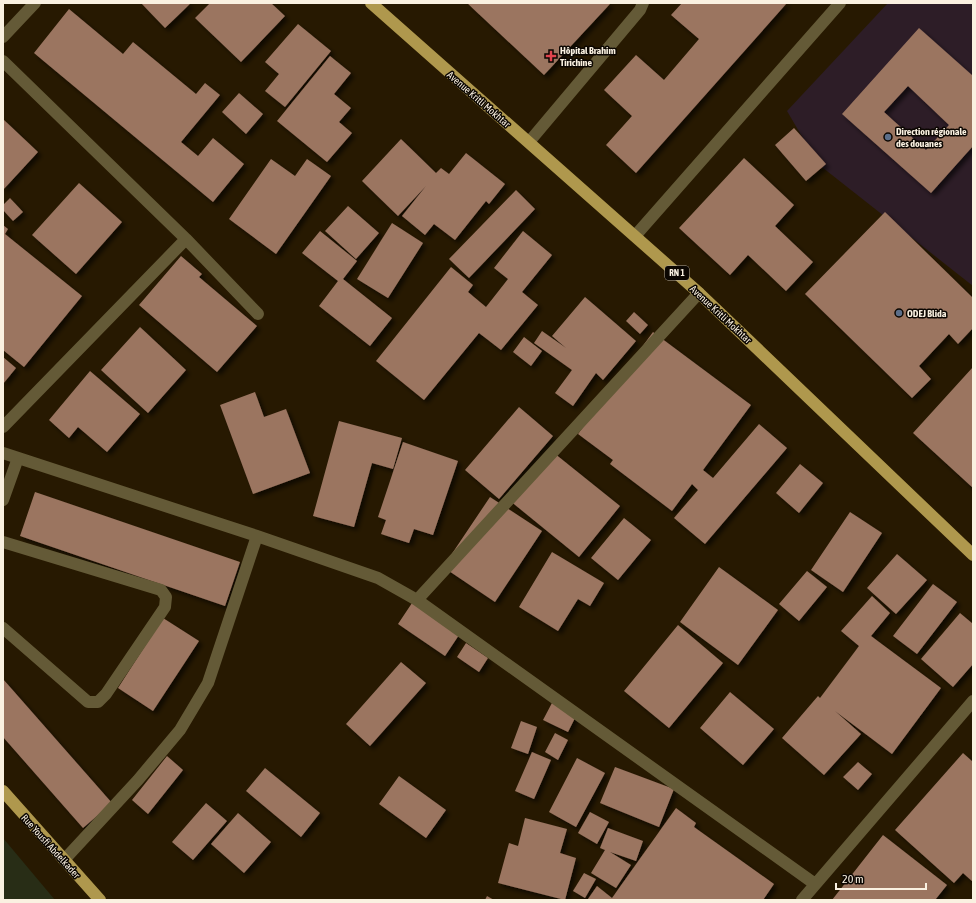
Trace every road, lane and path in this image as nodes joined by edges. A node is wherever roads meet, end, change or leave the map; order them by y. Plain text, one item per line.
1 (35, 3) edge
2 (371, 3) edge
3 (643, 3) edge
4 (840, 3) edge
5 (3, 37) edge
6 (3, 61) edge
7 (529, 142) junction
8 (635, 236) junction
9 (186, 238) junction
10 (699, 293) junction
11 (258, 314) dead end
12 (3, 427) edge
13 (3, 453) edge
14 (18, 458) junction
15 (3, 500) edge
16 (257, 536) junction
17 (3, 542) edge
18 (973, 555) edge
19 (417, 600) junction
20 (3, 628) edge
21 (973, 701) edge
22 (3, 791) edge
23 (64, 860) junction
24 (815, 884) junction
25 (100, 900) edge
26 (802, 900) edge

1 - 5 street
2 - 7 main road, Avenue Kritli Mokhtar / RN 1
3 - 7 street
4 - 8 street
6 - 9 street
7 - 8 main road, Avenue Kritli Mokhtar / RN 1
8 - 10 main road, Avenue Kritli Mokhtar / RN 1
9 - 11 street
9 - 12 street
10 - 18 main road, Avenue Kritli Mokhtar / RN 1
10 - 19 street
13 - 14 street
14 - 15 street
14 - 16 street
16 - 19 street
16 - 23 street
17 - 20 street
19 - 24 street
21 - 24 street
22 - 23 main road, Rue Yousfi Abdelkader
23 - 25 main road, Rue Yousfi Abdelkader
24 - 26 street

